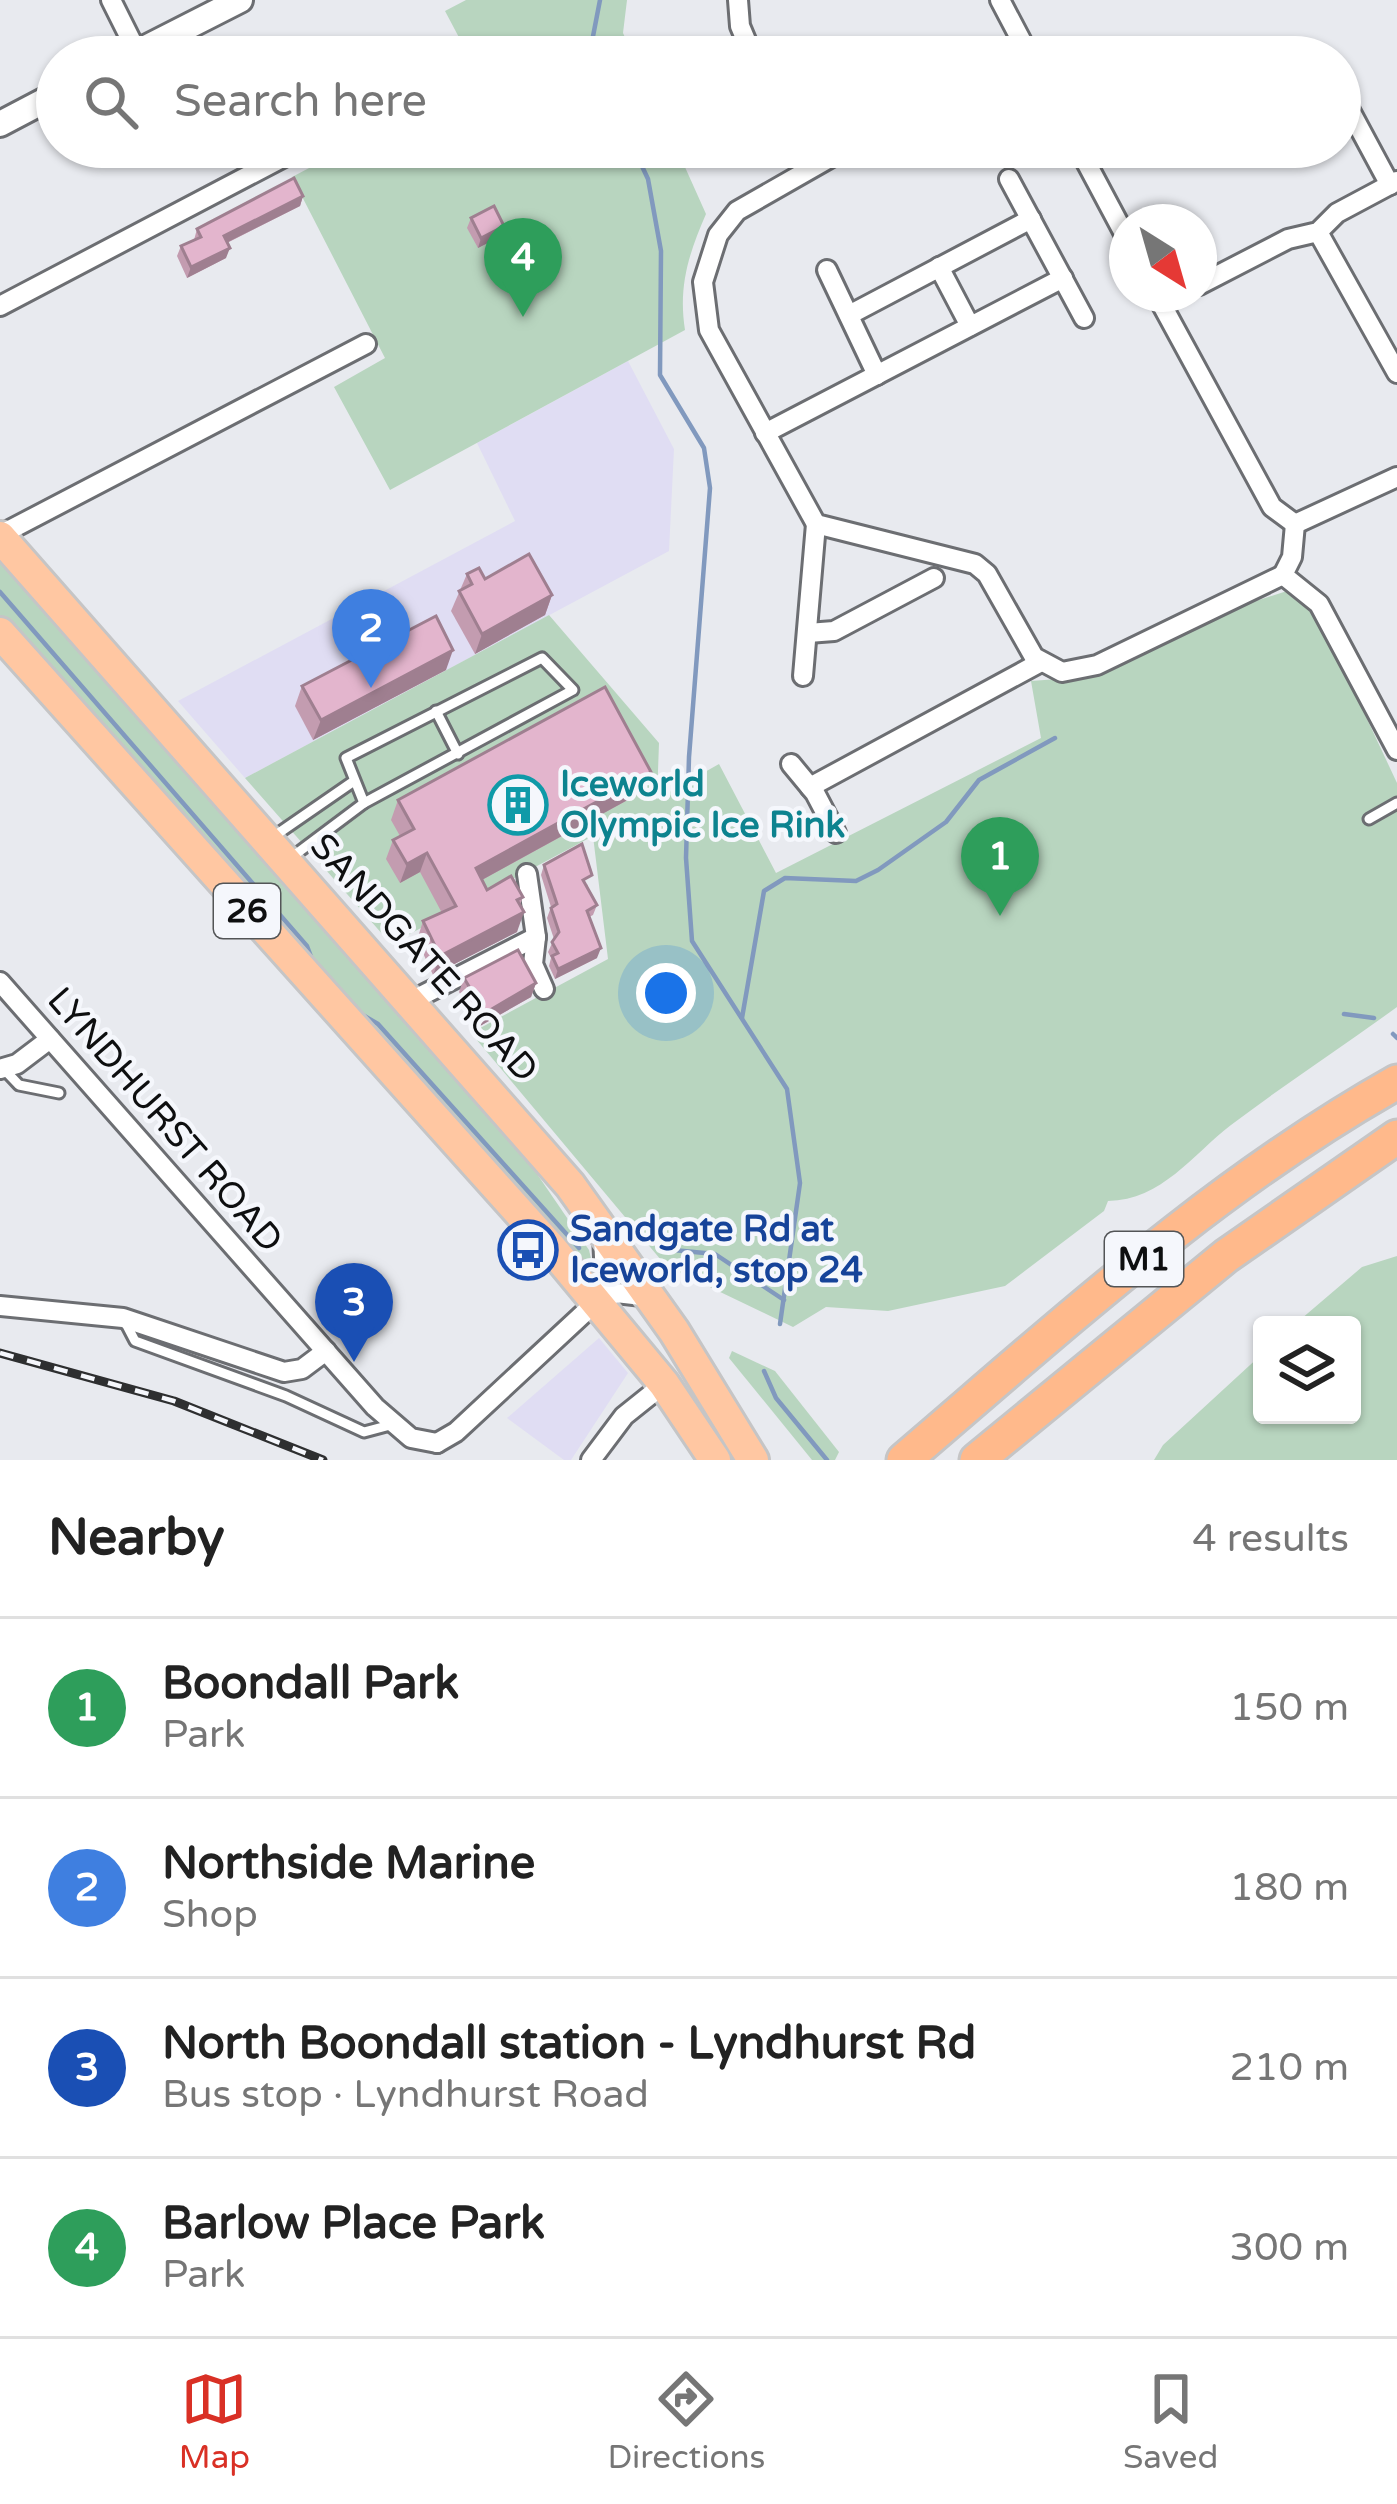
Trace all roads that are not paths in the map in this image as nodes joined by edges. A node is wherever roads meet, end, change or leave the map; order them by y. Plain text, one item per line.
1 (111, 0) edge
2 (240, 0) edge
3 (738, 0) edge
4 (1000, 0) edge
5 (125, 36) edge
6 (170, 36) edge
7 (744, 36) edge
8 (1017, 36) edge
9 (36, 105) edge
10 (0, 124) edge
11 (1361, 128) edge
12 (263, 168) edge
13 (808, 168) edge
14 (1089, 168) edge
15 (1009, 179) dead end
16 (1393, 183) edge
17 (1109, 205) edge
18 (1031, 219) junction
19 (1318, 232) junction
20 (939, 267) junction
21 (826, 270) dead end
22 (1217, 276) edge
23 (1063, 278) junction
24 (0, 306) edge
25 (1166, 312) edge
26 (849, 314) junction
27 (1084, 319) dead end
28 (970, 326) junction
29 (366, 344) dead end
30 (1397, 373) edge
31 (877, 375) junction
32 (765, 434) junction
33 (1397, 477) edge
34 (815, 524) junction
35 (1295, 524) junction
36 (0, 536) edge
37 (1283, 575) junction
38 (934, 578) dead end
39 (0, 633) edge
40 (808, 633) junction
41 (1039, 662) junction
42 (802, 676) dead end
43 (436, 711) junction
44 (1397, 750) edge
45 (458, 754) junction
46 (791, 764) dead end
47 (354, 781) junction
48 (810, 787) junction
49 (364, 803) junction
50 (1397, 803) edge
51 (1369, 819) dead end
52 (836, 832) dead end
53 (278, 851) junction
54 (527, 874) dead end
55 (536, 937) junction
56 (0, 982) edge
57 (544, 988) dead end
58 (411, 1000) junction
59 (50, 1039) junction
60 (2, 1068) edge
61 (1397, 1082) edge
62 (59, 1094) dead end
63 (1397, 1137) edge
64 (603, 1229) junction
65 (652, 1298) junction
66 (596, 1302) junction
67 (0, 1306) edge
68 (123, 1318) junction
69 (326, 1351) junction
70 (664, 1384) junction
71 (394, 1424) junction
72 (437, 1451) edge
73 (906, 1459) edge
74 (591, 1460) edge
75 (716, 1460) edge
76 (753, 1460) edge
77 (977, 1460) edge

1 - 5 street
2 - 6 main road
3 - 7 street
4 - 8 street
9 - 10 main road
11 - 16 street
12 - 24 street
13 - 32 street
14 - 17 street
15 - 18 street
16 - 19 street
18 - 20 street
18 - 23 street
19 - 22 street
19 - 30 street
20 - 26 street
20 - 28 street
21 - 26 street
23 - 27 street
23 - 28 street
25 - 35 street
26 - 31 street
28 - 31 street
29 - 36 street
31 - 32 street
32 - 34 street
33 - 35 street
34 - 40 street
34 - 41 street
35 - 37 street
36 - 53 highway, SANDGATE ROAD / 26
37 - 41 street
37 - 44 street
38 - 40 street
39 - 66 highway, 26
40 - 42 street
41 - 48 street
43 - 45 lane
43 - 45 lane
43 - 47 lane
45 - 49 lane
46 - 48 street
47 - 49 lane
47 - 53 lane
48 - 52 street
49 - 53 lane
50 - 51 lane
53 - 58 highway, SANDGATE ROAD / 26
54 - 55 street
55 - 57 street
55 - 58 street
56 - 59 street, LYNDHURST ROAD
58 - 64 highway, SANDGATE ROAD / 26
59 - 60 street
59 - 69 street, LYNDHURST ROAD
60 - 62 lane
61 - 73 highway, M1
63 - 77 highway, M1
64 - 65 highway, SANDGATE ROAD / 26
64 - 66 street
65 - 66 street
65 - 76 highway, SANDGATE ROAD / 26
66 - 70 highway, 26
66 - 72 street
67 - 68 street
68 - 69 street
68 - 71 lane
69 - 71 street, LYNDHURST ROAD
70 - 74 street
70 - 75 highway, 26
71 - 72 street, LYNDHURST ROAD

